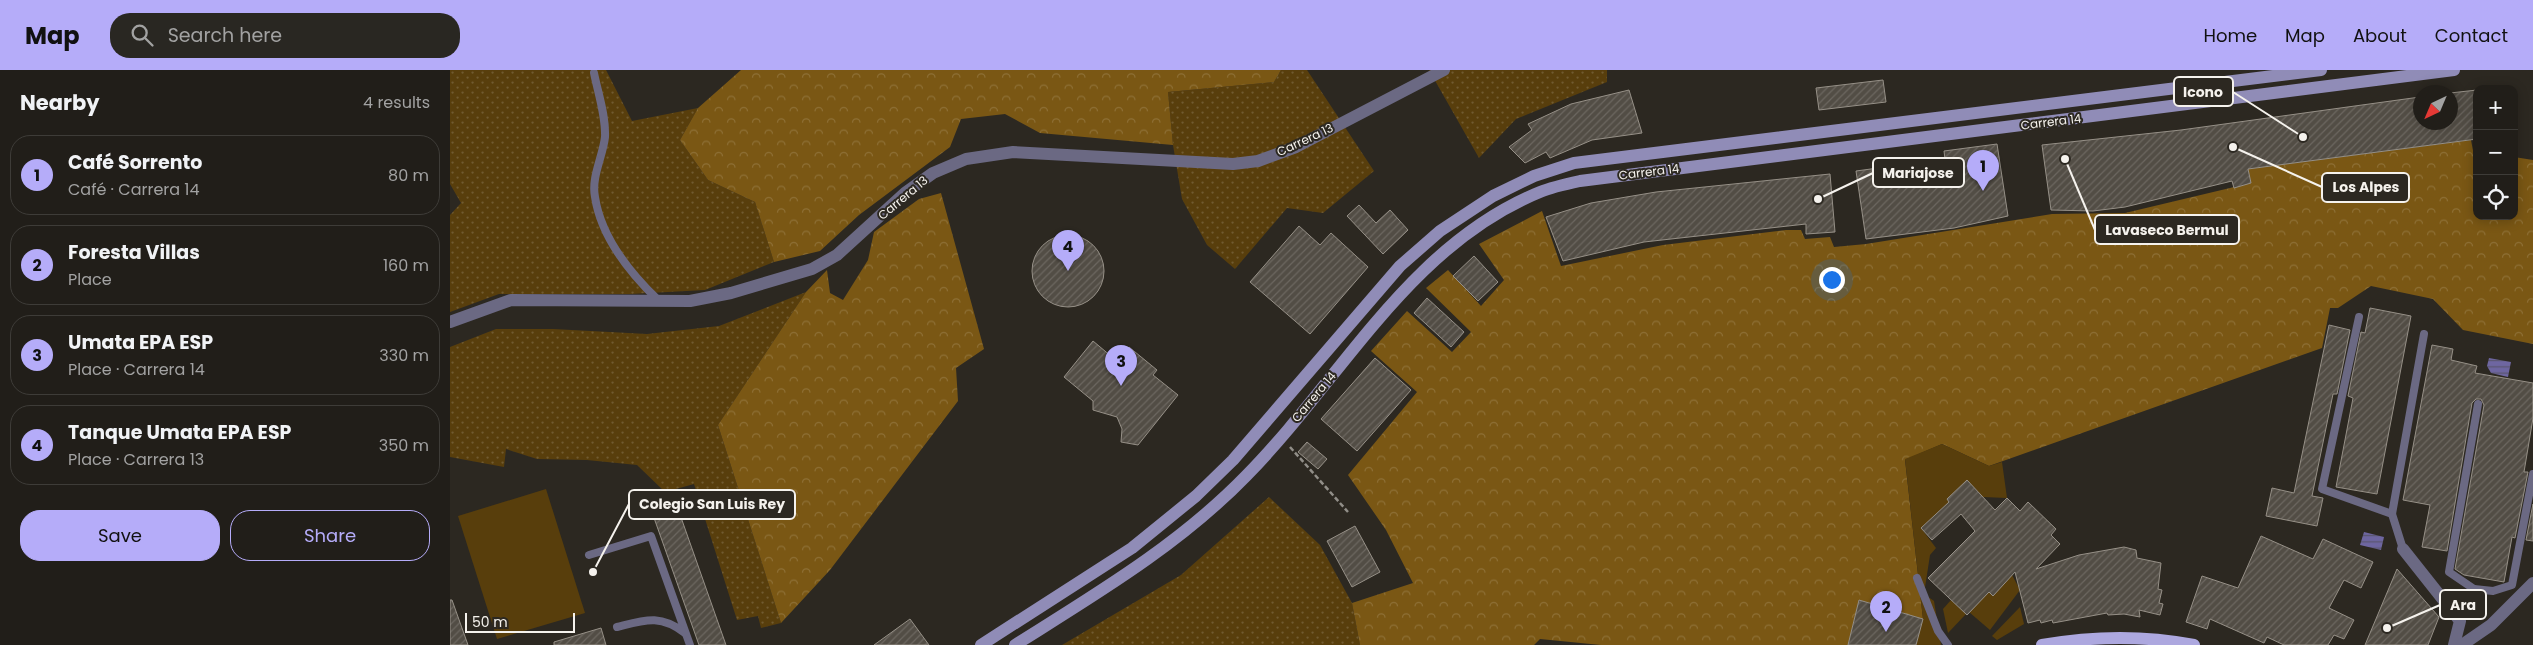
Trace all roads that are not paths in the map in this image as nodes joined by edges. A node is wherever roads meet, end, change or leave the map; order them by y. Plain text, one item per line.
1 (1444, 70) edge
2 (2321, 70) edge
3 (2454, 70) edge
4 (594, 73) dead end
5 (658, 300) junction
6 (2359, 317) dead end
7 (450, 322) edge
8 (2424, 334) dead end
9 (2478, 404) dead end
10 (2533, 474) edge
11 (2392, 514) junction
12 (2403, 548) joint
13 (589, 555) dead end
14 (1918, 578) dead end
15 (2533, 583) edge
16 (2474, 589) junction
17 (2460, 621) junction
18 (617, 627) dead end
19 (686, 635) junction
20 (690, 645) edge
21 (981, 645) edge
22 (1015, 645) edge
23 (1948, 645) edge
24 (2042, 645) edge
25 (2194, 645) edge
26 (2454, 645) edge
27 (2462, 645) edge

1 - 5 street, Carrera 13
2 - 21 main road, Carrera 14
3 - 22 main road, Carrera 14
4 - 5 lane
5 - 7 street, Carrera 13
6 - 11 lane
8 - 11 lane
9 - 16 lane
10 - 16 lane
11 - 12 lane
12 - 17 street
13 - 19 lane
14 - 23 lane
15 - 27 street
16 - 17 lane
17 - 26 street
18 - 19 lane
19 - 20 lane
24 - 25 main road

